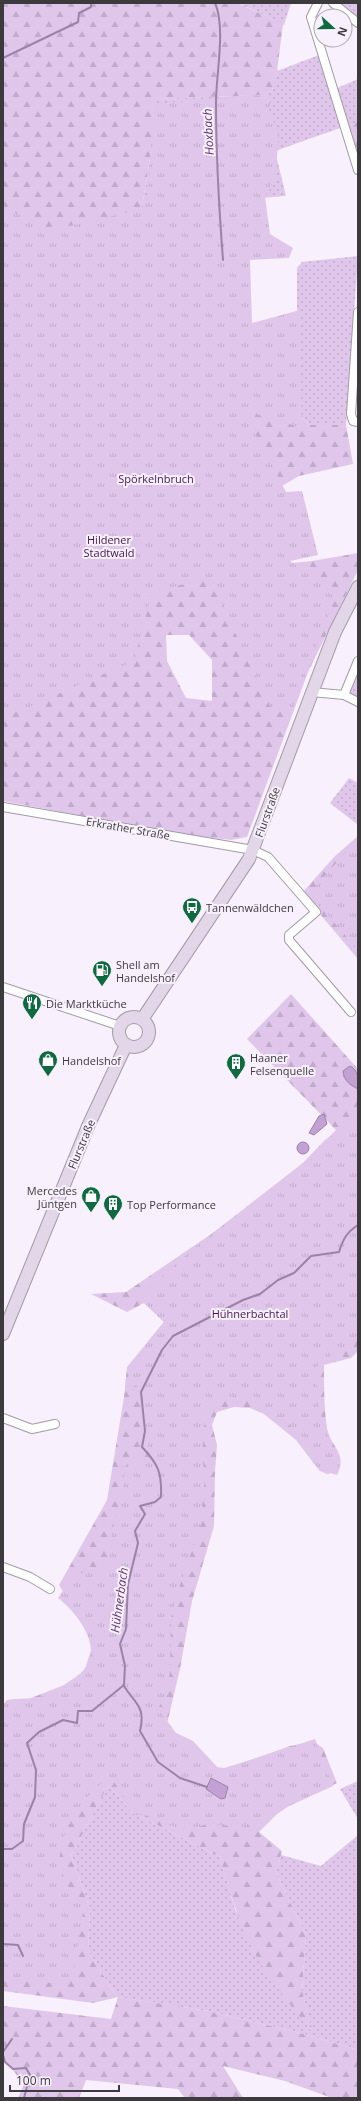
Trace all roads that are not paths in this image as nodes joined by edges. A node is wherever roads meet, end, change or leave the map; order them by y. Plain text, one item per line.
1 (318, 3) edge
2 (333, 3) edge
3 (358, 23) edge
4 (358, 170) edge
5 (358, 312) edge
6 (355, 422) edge
7 (358, 589) edge
8 (358, 661) edge
9 (311, 692) junction
10 (344, 695) junction
11 (358, 702) edge
12 (3, 807) edge
13 (253, 850) junction
14 (3, 987) edge
15 (351, 1012) dead end
16 (143, 1018) junction
17 (120, 1026) junction
18 (126, 1045) junction
19 (3, 1334) edge
20 (3, 1418) edge
21 (55, 1424) dead end
22 (3, 1567) edge
23 (50, 1589) dead end

1 - 4 street
2 - 3 street
5 - 6 street
7 - 9 main road, Flurstraße
8 - 10 street
9 - 10 street
9 - 13 main road, Flurstraße
10 - 11 street
12 - 13 street, Erkrather Straße
13 - 15 street
13 - 16 main road, Flurstraße
14 - 17 street
16 - 17 main road
16 - 18 main road
17 - 18 main road
18 - 19 main road, Flurstraße
20 - 21 street
22 - 23 street

